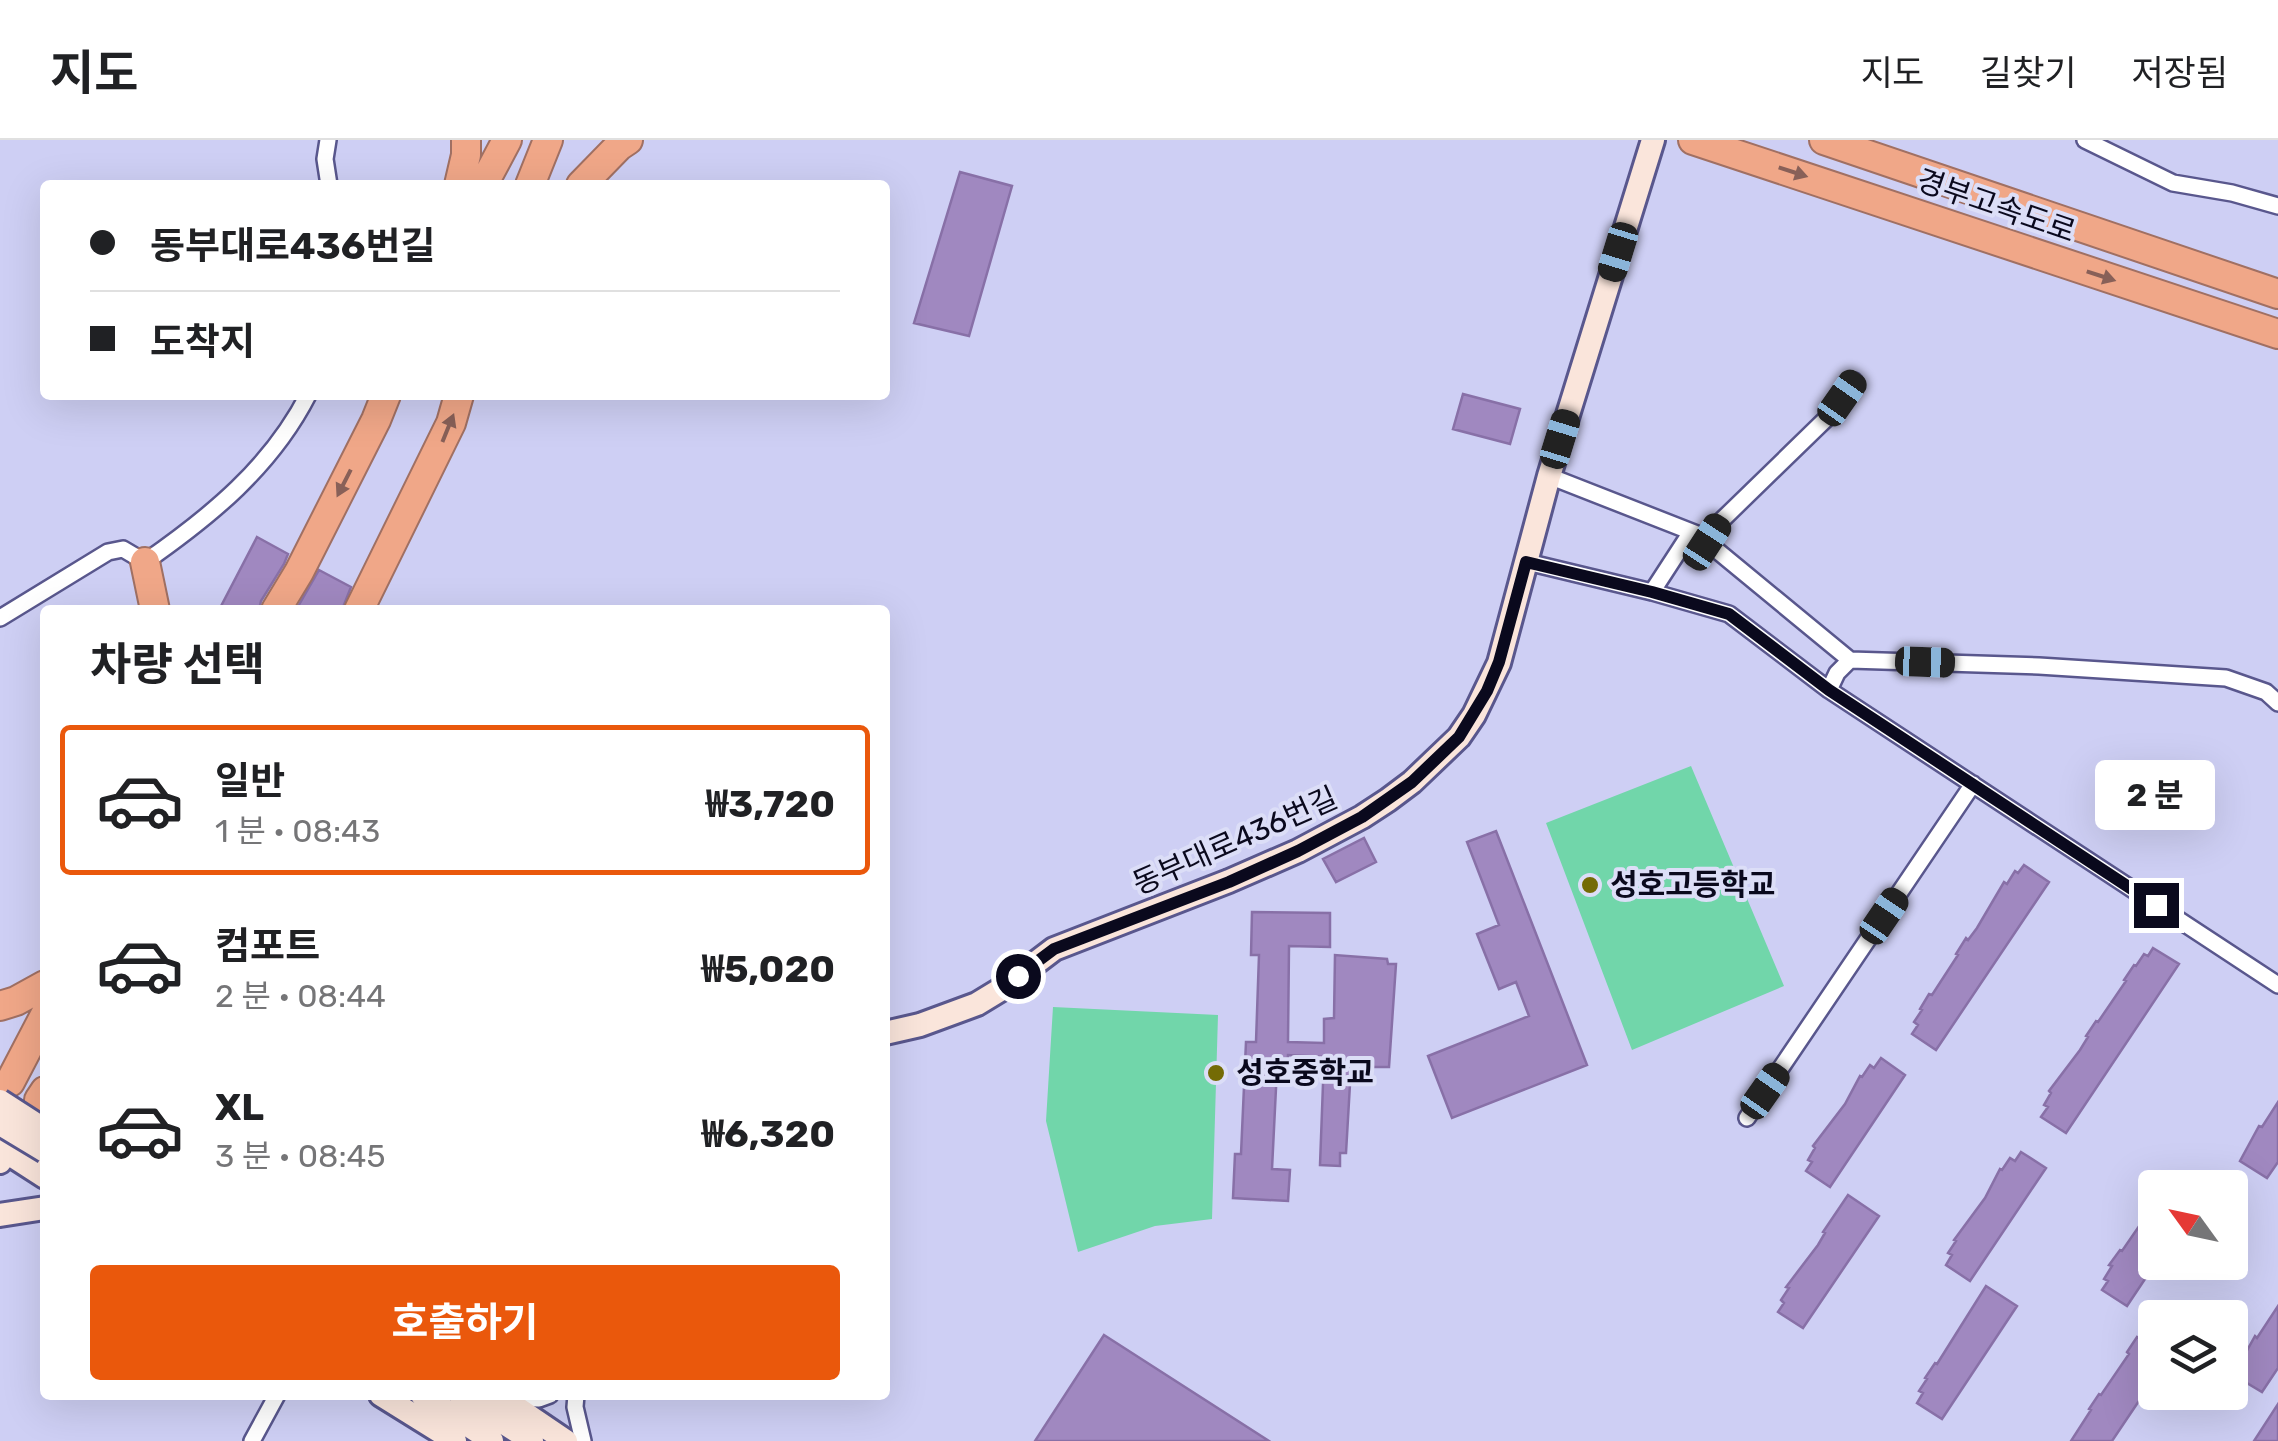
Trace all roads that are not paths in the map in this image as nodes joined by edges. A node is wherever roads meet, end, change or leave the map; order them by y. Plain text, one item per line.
1 (328, 140) edge
2 (466, 140) edge
3 (507, 140) edge
4 (548, 140) edge
5 (628, 140) edge
6 (1653, 140) edge
7 (1824, 140) edge
8 (2085, 140) edge
9 (1697, 141) edge
10 (328, 180) edge
11 (459, 180) edge
12 (486, 180) edge
13 (532, 180) edge
14 (586, 180) edge
15 (2278, 206) edge
16 (2278, 294) edge
17 (2278, 334) edge
18 (1854, 381) dead end
19 (306, 400) edge
20 (384, 400) edge
21 (458, 400) edge
22 (1549, 476) junction
23 (1691, 532) junction
24 (1707, 542) junction
25 (146, 562) junction
26 (1526, 562) junction
27 (1652, 592) junction
28 (154, 605) edge
29 (279, 605) edge
30 (361, 605) edge
31 (0, 618) edge
32 (1850, 660) junction
33 (1829, 690) junction
34 (2278, 702) edge
35 (1973, 784) junction
36 (2278, 985) edge
37 (40, 988) edge
38 (0, 1006) edge
39 (40, 1024) edge
40 (890, 1032) edge
41 (2, 1090) edge
42 (40, 1097) edge
43 (40, 1102) edge
44 (1746, 1118) dead end
45 (0, 1124) edge
46 (40, 1125) edge
47 (40, 1149) edge
48 (2, 1154) edge
49 (40, 1173) edge
50 (40, 1209) edge
51 (0, 1215) edge
52 (274, 1400) edge
53 (389, 1400) edge
54 (430, 1400) edge
55 (468, 1400) edge
56 (506, 1400) edge
57 (576, 1400) edge
58 (252, 1441) edge
59 (455, 1441) edge
60 (492, 1441) edge
61 (532, 1441) edge
62 (566, 1441) edge
63 (582, 1441) edge

1 - 10 street
2 - 11 highway
3 - 12 highway
4 - 13 highway
5 - 14 highway
6 - 22 street, 동부대로436번길
7 - 16 highway, 경부고속도로
8 - 15 street
9 -> 17 highway, 경부고속도로
18 - 24 street
19 - 25 street
20 -> 29 highway
30 -> 21 highway
22 - 23 street
22 - 26 street, 동부대로436번길
23 - 24 street
23 - 27 street
24 - 32 street
25 - 28 highway
25 - 31 street
26 - 27 street
26 - 40 street, 동부대로436번길
27 - 33 street
32 - 33 street
32 - 34 street
33 - 35 street
35 - 36 street
35 - 44 street
37 - 38 highway
39 - 41 highway
41 - 42 street
41 - 46 street, bridge
43 - 48 street
45 - 47 street, bridge
48 - 49 street
50 - 51 street
52 - 58 street
53 - 59 street
54 - 60 street
55 - 61 street
56 - 62 street
57 - 63 street

